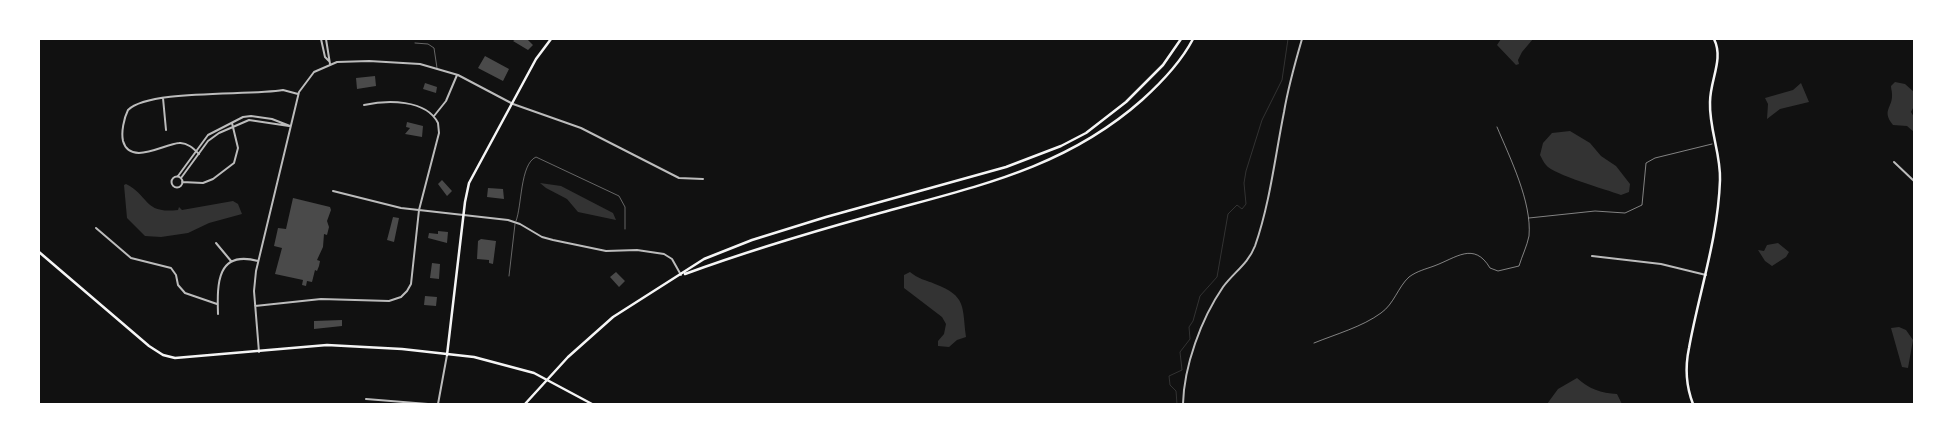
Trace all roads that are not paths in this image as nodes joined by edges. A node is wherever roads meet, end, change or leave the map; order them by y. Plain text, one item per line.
1 (321, 39) edge
2 (326, 39) edge
3 (551, 39) edge
4 (1181, 39) edge
5 (1194, 39) edge
6 (1302, 39) edge
7 (1714, 39) edge
8 (415, 43) dead end
9 (330, 62) junction
10 (437, 68) junction
11 (458, 74) junction
12 (298, 94) junction
13 (162, 98) junction
14 (513, 104) junction
15 (364, 105) dead end
16 (434, 116) junction
17 (232, 123) junction
18 (234, 126) junction
19 (290, 126) junction
20 (166, 130) dead end
21 (196, 151) junction
22 (199, 154) junction
23 (1894, 162) dead end
24 (180, 177) junction
25 (703, 179) dead end
26 (1914, 181) edge
27 (182, 182) junction
28 (332, 191) dead end
29 (419, 210) junction
30 (464, 214) junction
31 (516, 222) junction
32 (96, 228) dead end
33 (625, 229) dead end
34 (216, 243) dead end
35 (39, 252) edge
36 (1592, 256) dead end
37 (231, 261) junction
38 (258, 261) junction
39 (1706, 275) junction
40 (509, 276) dead end
41 (681, 276) junction
42 (218, 304) junction
43 (255, 306) junction
44 (218, 314) dead end
45 (259, 352) junction
46 (447, 355) junction
47 (547, 378) junction
48 (366, 399) dead end
49 (428, 404) edge
50 (438, 404) edge
51 (525, 404) edge
52 (592, 404) edge
53 (1183, 404) edge
54 (1693, 404) edge

1 - 9 street
2 - 9 street
3 - 14 main road
4 - 41 main road
5 - 41 main road
6 - 53 street
7 - 39 main road
8 - 10 lane
9 - 10 street
9 - 12 street
10 - 11 street
11 - 14 street
11 - 16 street
12 - 13 street
12 - 19 street
13 - 20 street
13 - 21 street
14 - 25 street
14 - 30 main road
15 - 16 street
16 - 29 street
17 - 18 street
17 - 19 street
17 - 21 street
18 - 19 street
18 - 22 street
18 - 27 street
19 - 38 street
21 - 22 street
21 - 24 street
22 - 24 street
23 - 26 street
24 - 27 street
24 - 27 street
28 - 29 street
29 - 30 street
29 - 43 street
30 - 31 street
30 - 46 main road
31 - 33 lane
31 - 40 lane
31 - 41 street
32 - 42 street
34 - 37 street
35 - 45 main road
36 - 39 street
37 - 38 street
37 - 42 street
38 - 43 street
39 - 54 main road
41 - 47 main road
42 - 44 street
43 - 45 street
45 - 46 main road
46 - 47 main road
46 - 50 street
47 - 51 main road
47 - 52 main road
48 - 49 street

